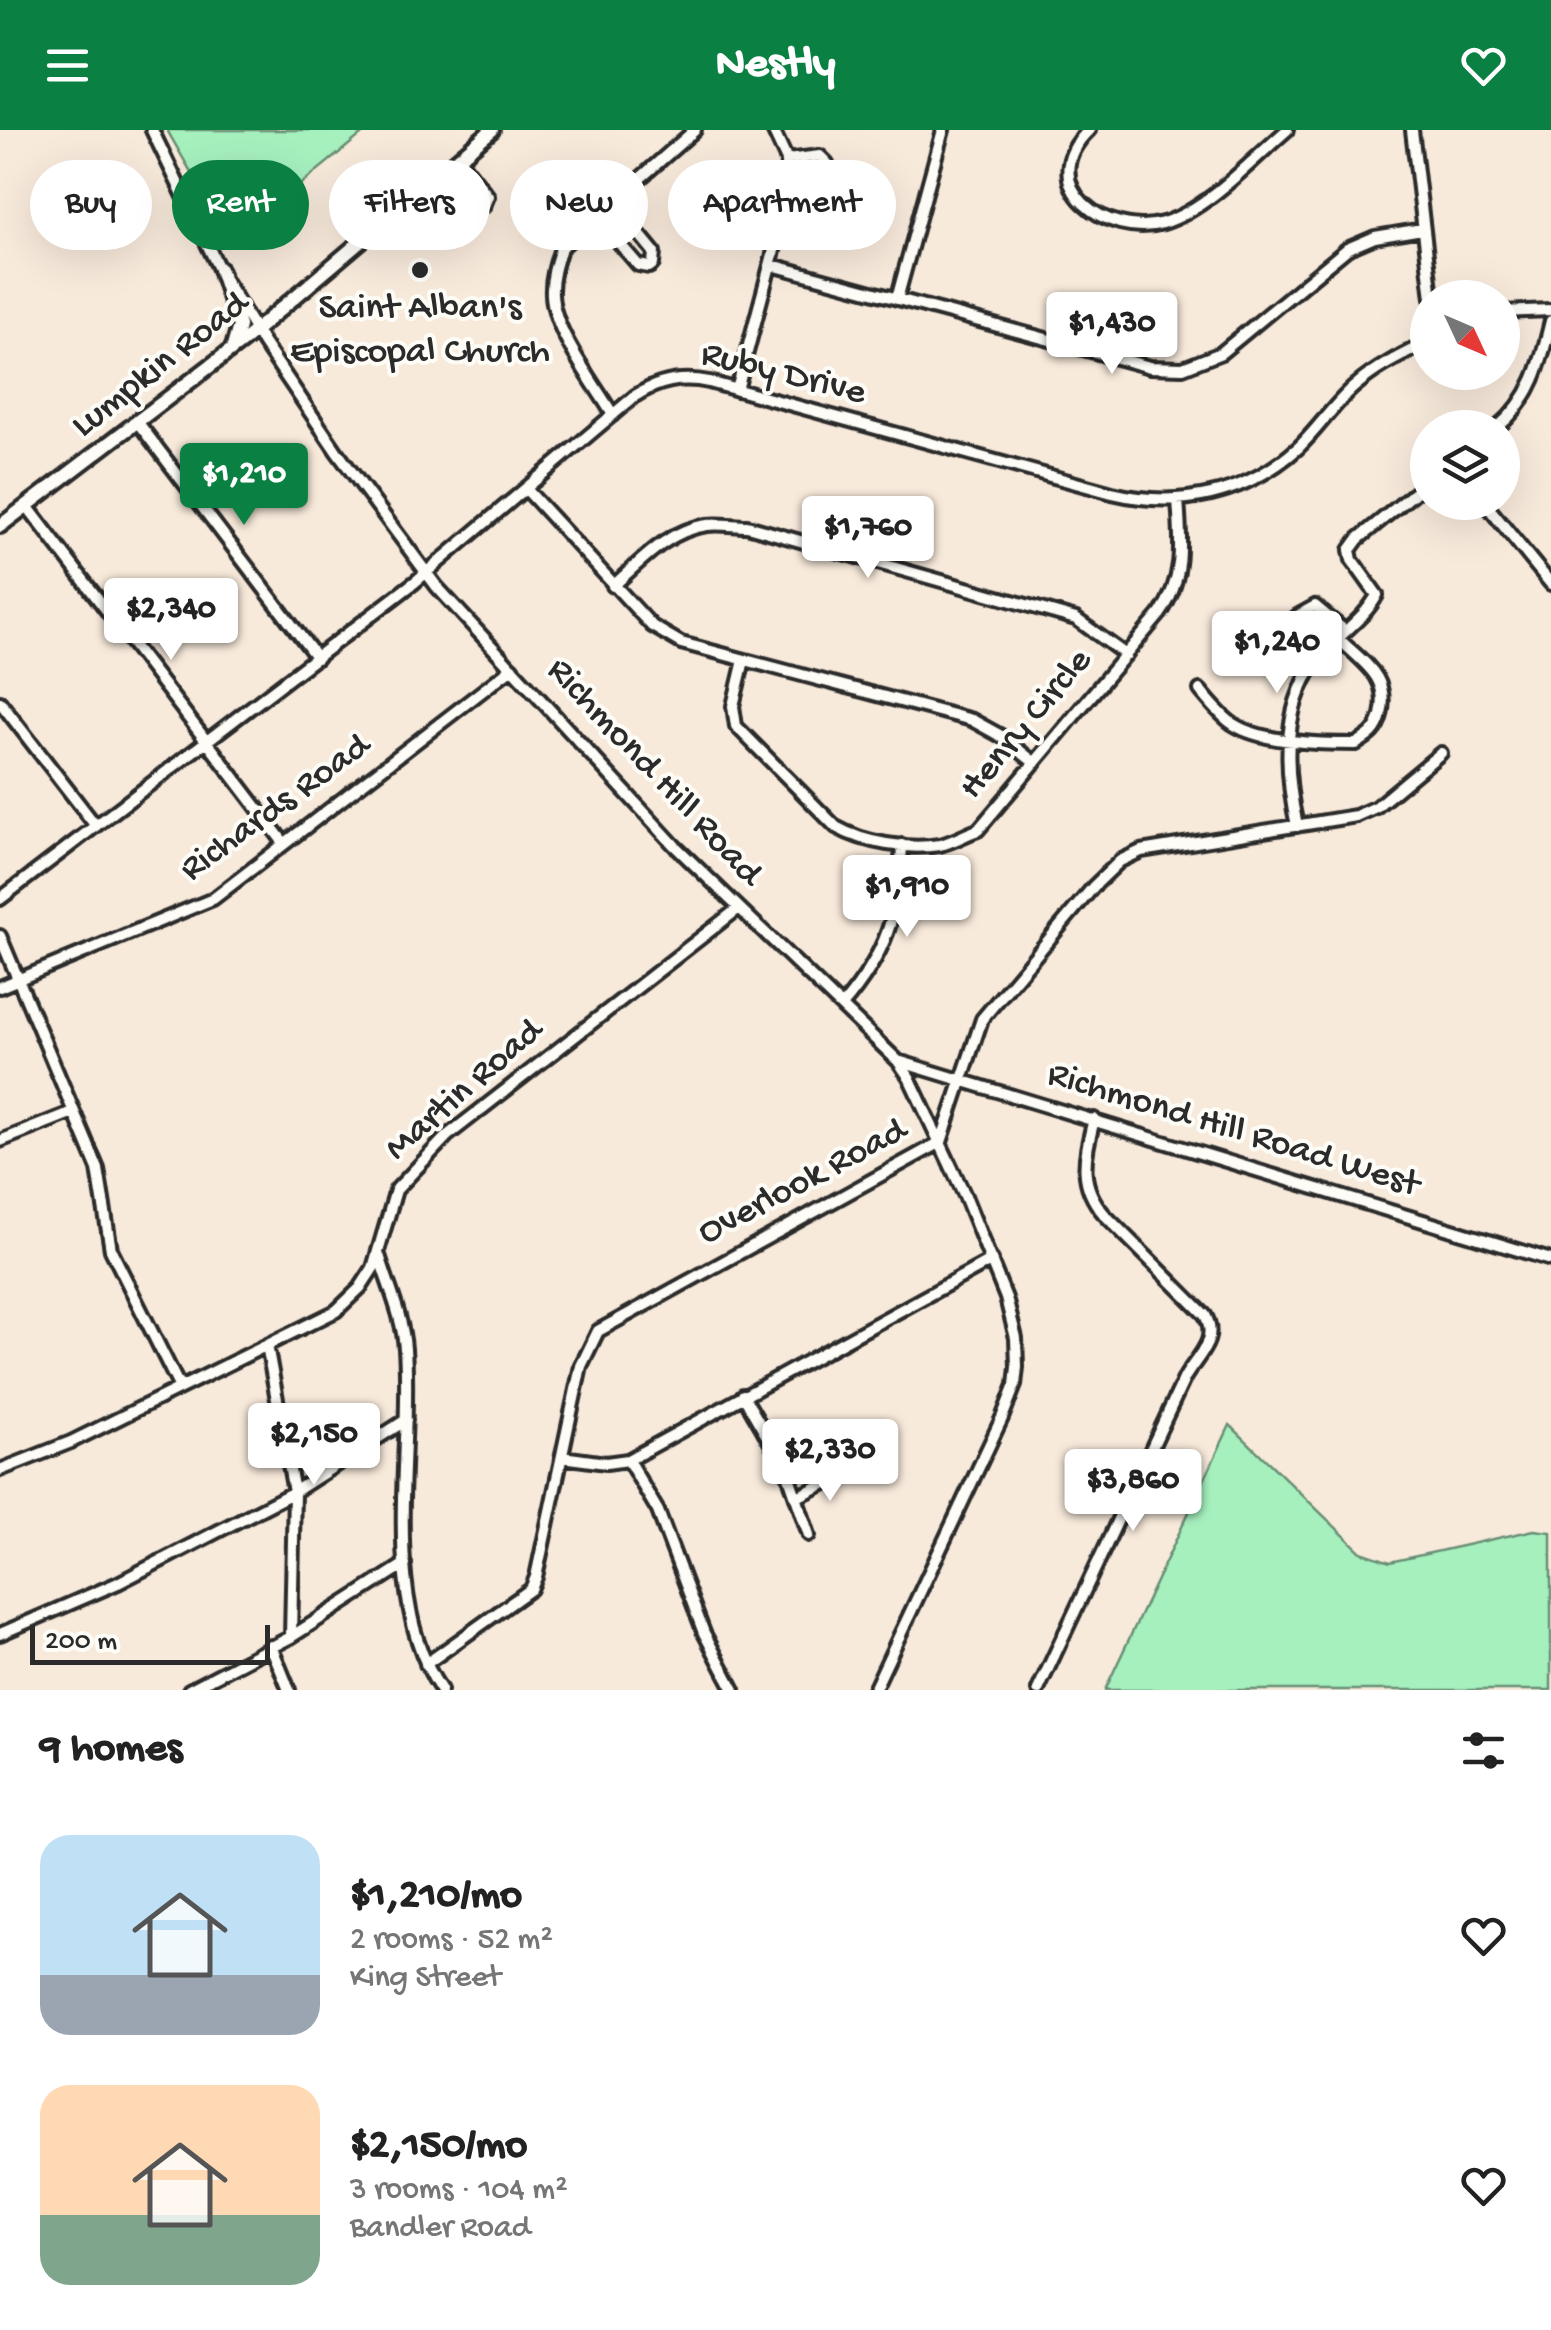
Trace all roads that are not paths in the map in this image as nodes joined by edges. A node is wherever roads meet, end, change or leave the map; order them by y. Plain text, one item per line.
1 (152, 130) edge
2 (492, 130) edge
3 (695, 130) edge
4 (774, 130) edge
5 (943, 130) edge
6 (1089, 130) edge
7 (1287, 130) edge
8 (1412, 130) edge
9 (459, 158) joint
10 (457, 160) edge
11 (786, 160) joint
12 (824, 160) edge
13 (648, 170) edge
14 (1422, 230) junction
15 (648, 245) edge
16 (351, 250) edge
17 (560, 250) edge
18 (625, 250) edge
19 (775, 250) edge
20 (772, 265) junction
21 (220, 270) junction
22 (1429, 280) edge
23 (897, 298) junction
24 (1551, 310) edge
25 (1520, 311) edge
26 (1551, 321) edge
27 (256, 330) junction
28 (231, 351) junction
29 (1410, 353) edge
30 (737, 390) junction
31 (1516, 410) edge
32 (613, 415) junction
33 (138, 424) junction
34 (526, 489) junction
35 (1410, 498) edge
36 (1178, 500) junction
37 (27, 506) junction
38 (1499, 520) edge
39 (0, 526) edge
40 (428, 572) junction
41 (1551, 584) edge
42 (613, 586) junction
43 (1342, 635) junction
44 (1126, 655) junction
45 (1321, 655) junction
46 (317, 658) junction
47 (744, 660) junction
48 (512, 668) junction
49 (1200, 690) dead end
50 (0, 702) edge
51 (1289, 738) junction
52 (206, 741) junction
53 (1442, 753) dead end
54 (1035, 763) junction
55 (96, 826) junction
56 (1297, 826) junction
57 (284, 843) junction
58 (902, 846) junction
59 (0, 899) edge
60 (738, 908) junction
61 (0, 936) edge
62 (18, 980) junction
63 (0, 987) edge
64 (842, 1006) junction
65 (898, 1060) junction
66 (961, 1078) junction
67 (73, 1112) junction
68 (1094, 1119) junction
69 (0, 1142) edge
70 (941, 1142) junction
71 (378, 1252) junction
72 (992, 1260) junction
73 (1551, 1260) edge
74 (266, 1346) junction
75 (179, 1386) junction
76 (743, 1395) junction
77 (406, 1420) junction
78 (562, 1457) junction
79 (628, 1460) junction
80 (0, 1470) edge
81 (844, 1474) dead end
82 (294, 1492) junction
83 (797, 1497) junction
84 (809, 1535) dead end
85 (405, 1564) junction
86 (0, 1634) edge
87 (291, 1637) junction
88 (271, 1646) junction
89 (426, 1664) junction
90 (732, 1689) edge
91 (188, 1690) edge
92 (290, 1690) edge
93 (441, 1690) edge
94 (874, 1690) edge
95 (1038, 1690) edge

1 - 21 street, Richmond Hill Road
2 - 9 main road, Lumpkin Road
3 - 13 street
4 - 11 street
5 - 23 street
6 - 7 street
8 - 14 street
9 - 10 main road, Lumpkin Road
11 - 12 street
14 - 22 street
14 - 23 street
15 - 18 street
16 - 27 main road, Lumpkin Road
17 - 32 street
19 - 20 street
20 - 23 street
20 - 30 street
21 - 27 street, Richmond Hill Road
21 - 28 main road
24 - 25 street
26 - 31 street
27 - 28 main road, Lumpkin Road
27 - 40 street, Richmond Hill Road
28 - 33 main road, Lumpkin Road
29 - 36 street, Ruby Drive
30 - 32 street, Ruby Drive
30 - 36 street, Ruby Drive
32 - 34 street, Ruby Drive
33 - 37 main road, Lumpkin Road
33 - 46 street
34 - 40 street, Ruby Drive
34 - 42 street
35 - 43 street
36 - 44 street, Henry Circle
37 - 39 main road, Lumpkin Road
37 - 52 street
38 - 41 street
40 - 46 street, Ruby Drive
40 - 48 street, Richmond Hill Road
42 - 44 street
42 - 47 street
43 - 45 street
43 - 45 street
43 - 51 street
44 - 54 street, Henry Circle
45 - 51 street
46 - 52 street, Ruby Drive
47 - 54 street
47 - 58 street, Henry Circle
48 - 57 street, Richards Road
48 - 60 street, Richmond Hill Road
49 - 51 street
50 - 55 street
51 - 56 street
52 - 55 street, Ruby Drive
52 - 57 street
53 - 56 street, Overlook Road
54 - 58 street, Henry Circle
55 - 59 street, Ruby Drive
56 - 66 street, Overlook Road
57 - 62 street, Richards Road
58 - 64 street
60 - 64 street, Richmond Hill Road
60 - 71 street, Martin Road
61 - 62 street
62 - 63 street, Richards Road
62 - 67 street
64 - 65 street, Richmond Hill Road
65 - 66 street, Richmond Hill Road West
65 - 70 street, Richmond Hill Road
66 - 68 street, Richmond Hill Road West
66 - 70 street, Overlook Road
67 - 69 street
67 - 75 street
68 - 73 street, Richmond Hill Road West
68 - 95 street
70 - 72 street, Richmond Hill Road
70 - 78 street, Overlook Road
71 - 74 street, Martin Road
71 - 77 street
72 - 76 street
72 - 94 street, Richmond Hill Road
74 - 75 street, Martin Road
74 - 82 street
75 - 80 street, Martin Road
76 - 79 street
76 - 83 street
77 - 82 street
77 - 85 street
78 - 79 street
78 - 89 street, Overlook Road
79 - 90 street
81 - 83 street
82 - 86 street
82 - 87 street
83 - 84 street
85 - 87 street
85 - 89 street
87 - 88 street
88 - 91 street
88 - 92 street
89 - 93 street

